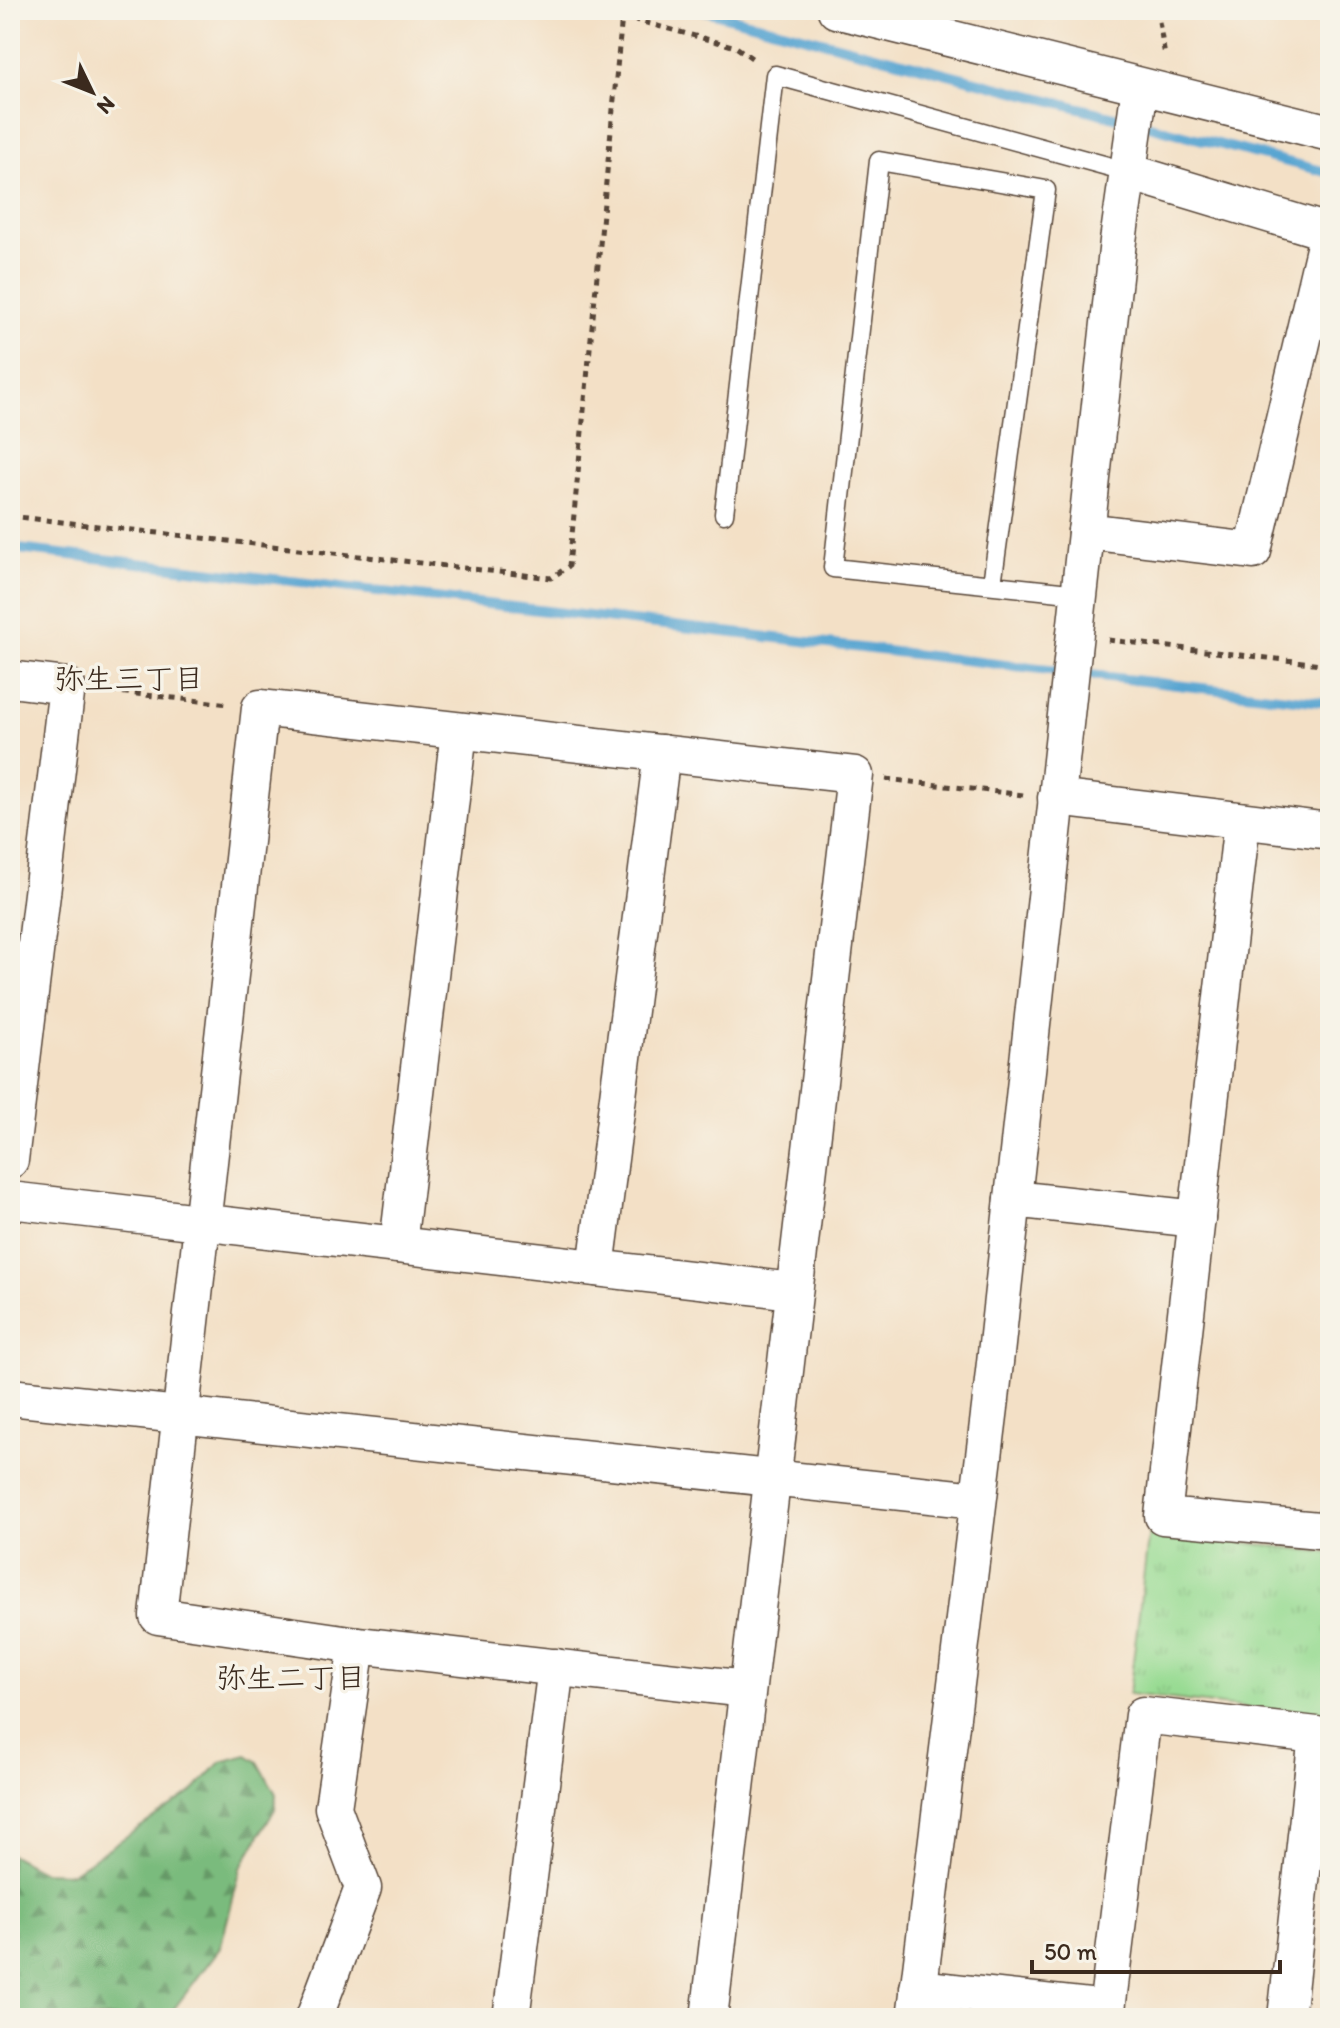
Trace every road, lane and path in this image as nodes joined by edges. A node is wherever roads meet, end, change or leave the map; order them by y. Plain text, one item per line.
1 (598, 10) edge
2 (836, 10) edge
3 (1157, 10) edge
4 (622, 16) junction
5 (777, 75) junction
6 (1154, 90) junction
7 (1330, 133) edge
8 (1129, 172) junction
9 (724, 514) dead end
10 (10, 516) edge
11 (1086, 531) junction
12 (992, 584) junction
13 (1079, 594) junction
14 (1074, 637) junction
15 (1330, 665) edge
16 (10, 679) edge
17 (67, 686) junction
18 (260, 708) junction
19 (459, 731) junction
20 (662, 753) junction
21 (855, 775) junction
22 (1056, 798) junction
23 (1242, 821) junction
24 (1330, 831) edge
25 (10, 1160) edge
26 (1013, 1199) junction
27 (10, 1200) edge
28 (1197, 1219) junction
29 (203, 1222) junction
30 (398, 1245) junction
31 (596, 1268) junction
32 (793, 1291) junction
33 (10, 1397) edge
34 (181, 1417) junction
35 (771, 1479) junction
36 (977, 1500) junction
37 (1330, 1531) edge
38 (357, 1645) junction
39 (556, 1667) junction
40 (746, 1689) junction
41 (916, 2003) edge
42 (1106, 2014) edge
43 (314, 2018) edge
44 (511, 2018) edge
45 (709, 2018) edge
46 (1286, 2018) edge

1 - 4 path
2 - 6 street
3 - 6 path
4 - 5 path
4 - 10 path
5 - 8 lane
5 - 9 lane
6 - 7 street
6 - 8 street
8 - 11 street
8 - 11 street
11 - 13 street
12 - 12 lane
12 - 13 lane
13 - 14 street
14 - 15 path
14 - 22 street
16 - 17 street
17 - 18 path
17 - 25 street
18 - 19 street
18 - 29 street
19 - 20 street
19 - 30 street
20 - 21 street
20 - 31 street
21 - 22 path
21 - 32 street
22 - 23 street
22 - 26 street
23 - 24 street
23 - 28 street
26 - 28 street
26 - 36 street
27 - 29 street
28 - 37 street
29 - 30 street
29 - 34 street
30 - 31 street
31 - 32 street
32 - 35 street
33 - 34 street
34 - 35 street
34 - 38 street
35 - 36 street
35 - 40 street
36 - 41 street
38 - 39 street
38 - 43 street
39 - 40 street
39 - 44 street
40 - 45 street
41 - 42 street
42 - 46 street

